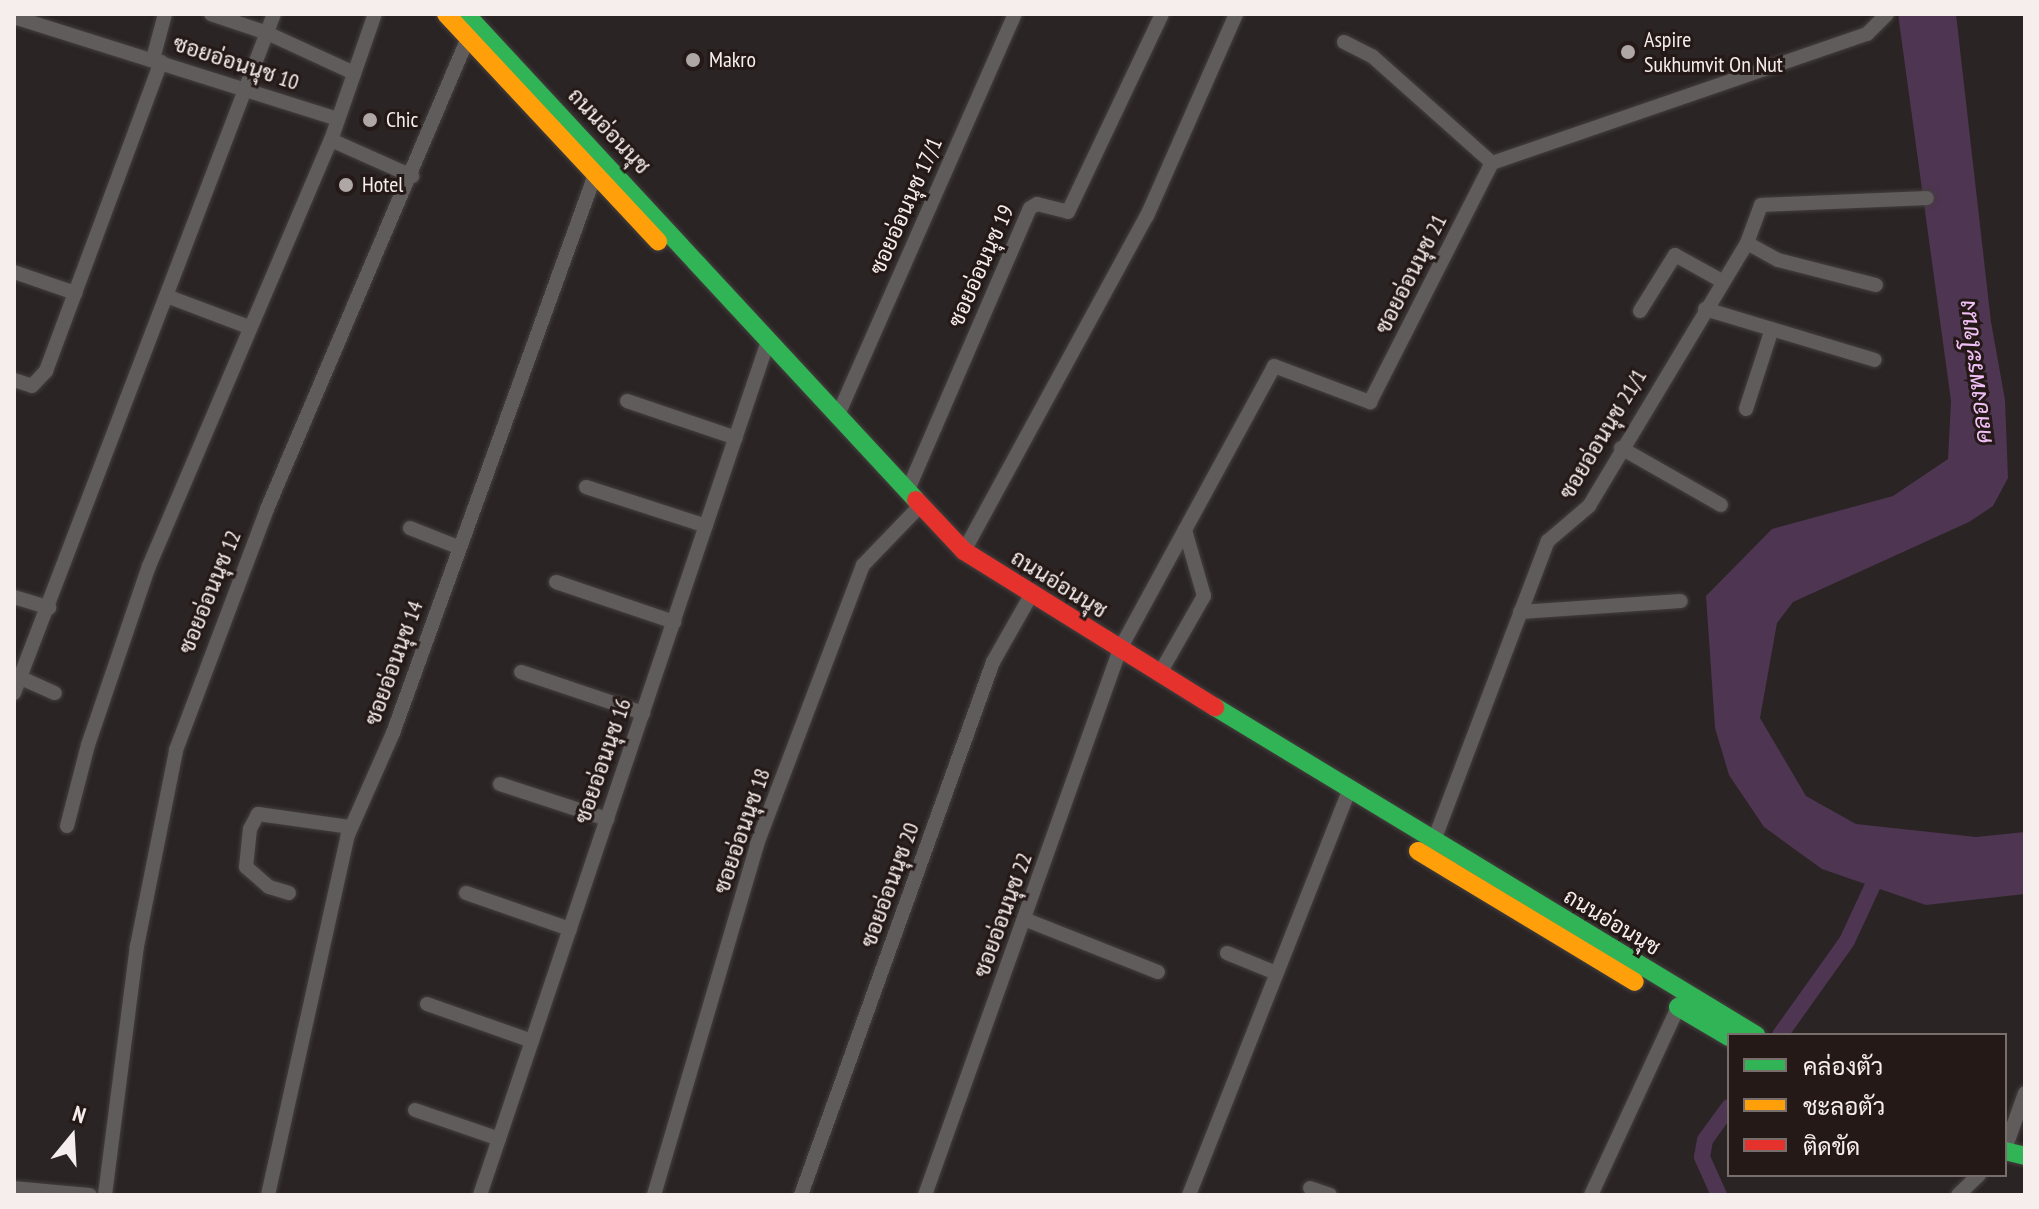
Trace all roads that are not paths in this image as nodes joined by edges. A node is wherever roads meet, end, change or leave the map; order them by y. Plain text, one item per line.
1 (165, 14) edge
2 (211, 14) edge
3 (274, 14) edge
4 (375, 14) edge
5 (446, 14) edge
6 (1015, 14) edge
7 (1162, 14) edge
8 (1236, 14) edge
9 (1885, 16) edge
10 (14, 17) edge
11 (470, 25) edge
12 (267, 33) junction
13 (1344, 42) dead end
14 (157, 61) junction
15 (354, 73) junction
16 (249, 89) junction
17 (337, 119) junction
18 (331, 140) junction
19 (1492, 163) junction
20 (598, 166) junction
21 (412, 176) junction
22 (1927, 198) dead end
23 (1747, 243) junction
24 (14, 272) edge
25 (1722, 281) junction
26 (1876, 285) dead end
27 (75, 293) junction
28 (169, 297) junction
29 (1705, 309) junction
30 (1640, 311) dead end
31 (249, 327) junction
32 (1772, 329) junction
33 (766, 348) junction
34 (1875, 360) dead end
35 (14, 380) edge
36 (627, 401) dead end
37 (1746, 409) dead end
38 (838, 415) junction
39 (736, 438) junction
40 (1621, 448) junction
41 (586, 487) dead end
42 (907, 492) junction
43 (1721, 505) dead end
44 (915, 510) junction
45 (706, 526) junction
46 (410, 528) dead end
47 (1185, 530) junction
48 (458, 547) junction
49 (964, 551) junction
50 (556, 582) dead end
51 (14, 597) edge
52 (1028, 600) junction
53 (1681, 601) dead end
54 (49, 608) junction
55 (1520, 612) junction
56 (674, 622) junction
57 (1118, 656) junction
58 (521, 672) dead end
59 (1160, 673) junction
60 (21, 678) junction
61 (14, 693) edge
62 (55, 693) dead end
63 (643, 713) junction
64 (500, 784) dead end
65 (1346, 797) junction
66 (607, 819) junction
67 (67, 826) dead end
68 (351, 827) junction
69 (1433, 843) junction
70 (289, 893) dead end
71 (466, 893) dead end
72 (1024, 919) junction
73 (570, 929) junction
74 (1227, 953) dead end
75 (1158, 972) dead end
76 (1276, 973) junction
77 (1682, 1000) junction
78 (427, 1004) dead end
79 (1752, 1033) edge
80 (1727, 1035) edge
81 (532, 1041) junction
82 (2025, 1093) edge
83 (415, 1110) dead end
84 (499, 1139) junction
85 (2010, 1144) edge
86 (2025, 1156) edge
87 (1977, 1177) edge
88 (14, 1188) edge
89 (1310, 1188) dead end
90 (90, 1195) edge
91 (105, 1195) edge
92 (268, 1195) edge
93 (480, 1195) edge
94 (654, 1195) edge
95 (801, 1195) edge
96 (925, 1195) edge
97 (1189, 1195) edge
98 (1330, 1195) edge
99 (1591, 1195) edge
100 (1958, 1195) edge

1 - 14 street
2 - 12 street
3 - 12 street
4 - 15 street
5 - 11 main road, ถนนอ่อนนุช
6 - 38 street, ซอยอ่อนนุช 17/1
7 - 42 street, ซอยอ่อนนุช 19
8 - 49 street
9 - 19 street
10 - 14 street, ซอยอ่อนนุช 10
11 - 20 main road, ถนนอ่อนนุช
11 - 21 street, ซอยอ่อนนุช 12
12 - 15 street
12 - 16 street
13 - 19 street
14 - 16 street, ซอยอ่อนนุช 10
14 - 27 street
15 - 17 street
16 - 17 street, ซอยอ่อนนุช 10
16 - 28 street
17 - 18 street
18 - 21 street
18 - 31 street
19 - 47 street, ซอยอ่อนนุช 21
20 - 33 main road, ถนนอ่อนนุช
20 - 48 street, ซอยอ่อนนุช 14
21 - 91 street, ซอยอ่อนนุช 12
22 - 23 street, ซอยอ่อนนุช 21/1
23 - 25 street, ซอยอ่อนนุช 21/1
23 - 26 street
24 - 27 street
25 - 29 street, ซอยอ่อนนุช 21/1
25 - 30 street
27 - 35 street
28 - 31 street
28 - 54 street
29 - 32 street
29 - 40 street, ซอยอ่อนนุช 21/1
31 - 67 street
32 - 34 street
32 - 37 street
33 - 38 main road, ถนนอ่อนนุช
33 - 39 street, ซอยอ่อนนุช 16
33 - 44 main road, ถนนอ่อนนุช
36 - 39 street
38 - 42 main road, ถนนอ่อนนุช
39 - 45 street, ซอยอ่อนนุช 16
40 - 43 street
40 - 55 street, ซอยอ่อนนุช 21/1
41 - 45 street
42 - 44 main road, ถนนอ่อนนุช
44 - 49 main road, ถนนอ่อนนุช
44 - 52 main road, ถนนอ่อนนุช
44 - 94 street, ซอยอ่อนนุช 18
45 - 56 street, ซอยอ่อนนุช 16
46 - 48 street
47 - 57 street, ซอยอ่อนนุช 21
47 - 59 street
48 - 68 street, ซอยอ่อนนุช 14
49 - 52 main road, ถนนอ่อนนุช
50 - 56 street
51 - 54 street
52 - 57 main road, ถนนอ่อนนุช
52 - 95 street, ซอยอ่อนนุช 20
53 - 55 street
54 - 60 street
55 - 69 street, ซอยอ่อนนุช 21/1
56 - 63 street, ซอยอ่อนนุช 16
57 - 59 main road, ถนนอ่อนนุช
57 - 65 main road, ถนนอ่อนนุช
57 - 72 street, ซอยอ่อนนุช 22
58 - 63 street
59 - 65 main road, ถนนอ่อนนุช
60 - 61 street
60 - 62 street
63 - 66 street, ซอยอ่อนนุช 16
64 - 66 street
65 - 69 main road, ถนนอ่อนนุช
65 - 76 street
65 - 77 main road, ถนนอ่อนนุช
66 - 73 street, ซอยอ่อนนุช 16
68 - 70 street
68 - 92 street, ซอยอ่อนนุช 14
69 - 77 main road, ถนนอ่อนนุช
71 - 73 street
72 - 75 street
72 - 96 street, ซอยอ่อนนุช 22
73 - 81 street, ซอยอ่อนนุช 16
74 - 76 street
76 - 97 street
77 - 79 main road, ถนนอ่อนนุช
77 - 80 main road, ถนนอ่อนนุช
77 - 99 street
78 - 81 street
81 - 84 street, ซอยอ่อนนุช 16
82 - 85 street
83 - 84 street
84 - 93 street, ซอยอ่อนนุช 16
85 - 86 main road
87 - 100 street
88 - 90 street
89 - 98 street

